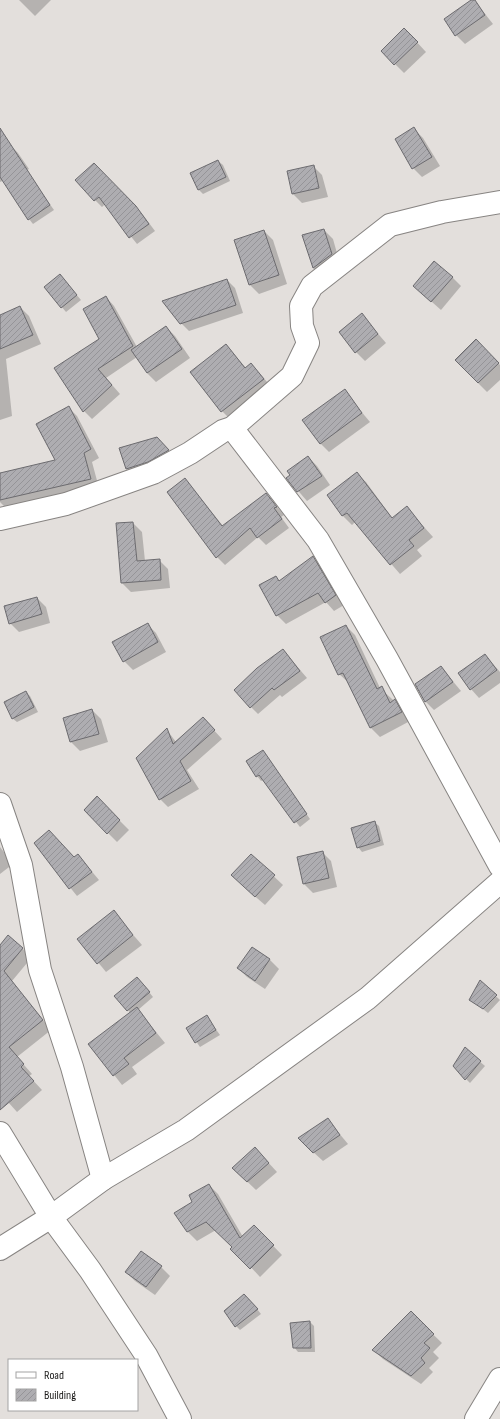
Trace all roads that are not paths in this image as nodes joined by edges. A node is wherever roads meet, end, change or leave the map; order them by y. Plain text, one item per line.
1 (500, 202) edge
2 (232, 428) junction
3 (0, 519) edge
4 (0, 804) edge
5 (500, 866) edge
6 (500, 882) edge
7 (0, 1133) edge
8 (103, 1178) junction
9 (51, 1217) junction
10 (0, 1249) edge
11 (500, 1379) edge
12 (180, 1419) edge
13 (476, 1419) edge

1 - 2 street
2 - 3 street
2 - 5 street
4 - 8 street
6 - 8 street
7 - 9 street
8 - 9 street
9 - 10 street
9 - 12 street
11 - 13 street

